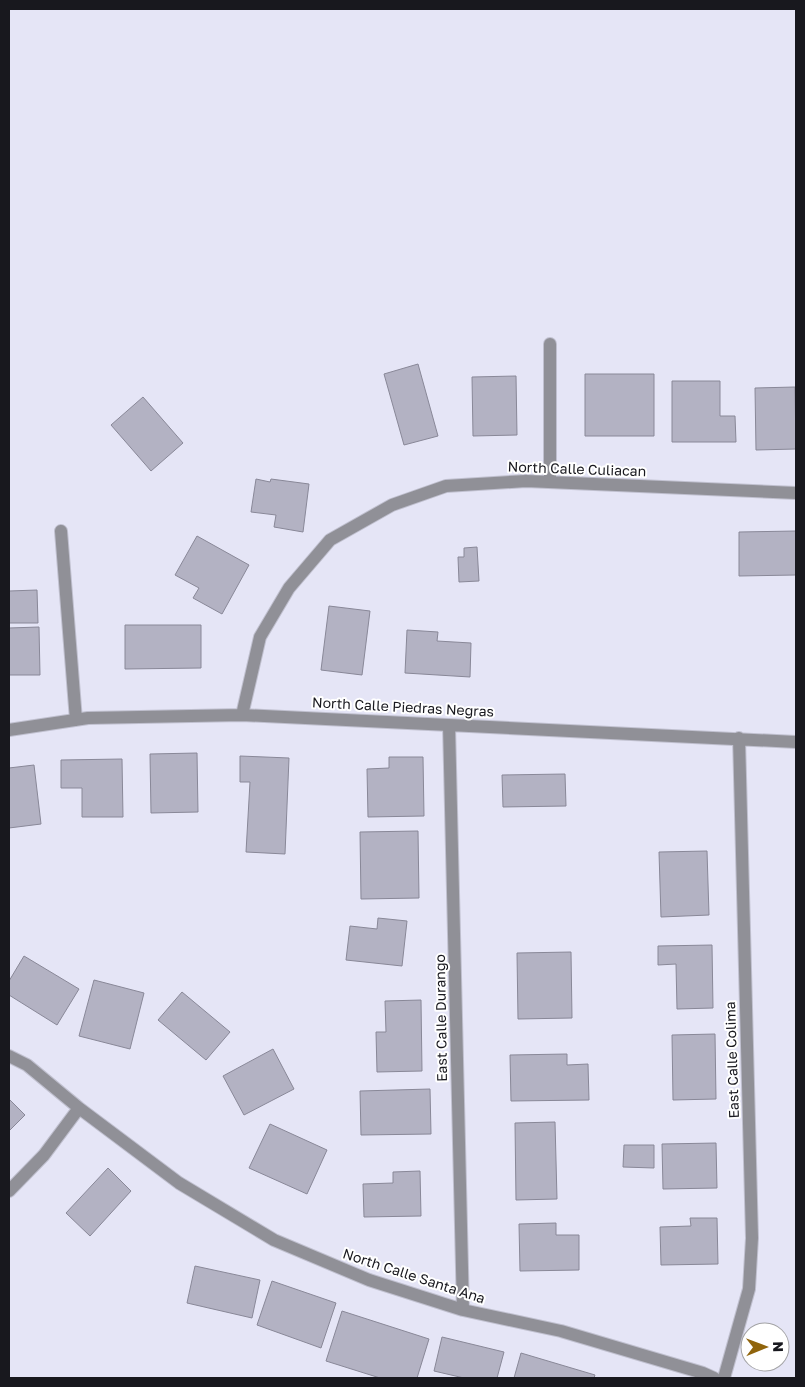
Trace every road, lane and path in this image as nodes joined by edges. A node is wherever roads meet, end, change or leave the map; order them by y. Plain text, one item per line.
1 (550, 344) dead end
2 (550, 482) junction
3 (796, 493) edge
4 (61, 531) dead end
5 (242, 715) junction
6 (76, 720) junction
7 (449, 725) junction
8 (9, 730) edge
9 (739, 738) junction
10 (796, 742) edge
11 (9, 1056) edge
12 (79, 1108) junction
13 (9, 1191) edge
14 (462, 1310) junction
15 (714, 1378) edge
16 (724, 1378) edge

1 - 2 street
2 - 3 street, North Calle Culiacan
2 - 5 street, North Calle Culiacan
4 - 6 street
5 - 6 street, North Calle Piedras Negras
5 - 7 street, North Calle Piedras Negras
6 - 8 street, North Calle Piedras Negras
7 - 9 street, North Calle Piedras Negras
7 - 14 street, East Calle Durango
9 - 10 street, North Calle Piedras Negras
9 - 16 street, East Calle Colima
11 - 12 street, North Calle Santa Ana
12 - 13 street
12 - 14 street, North Calle Santa Ana
14 - 15 street, North Calle Santa Ana

